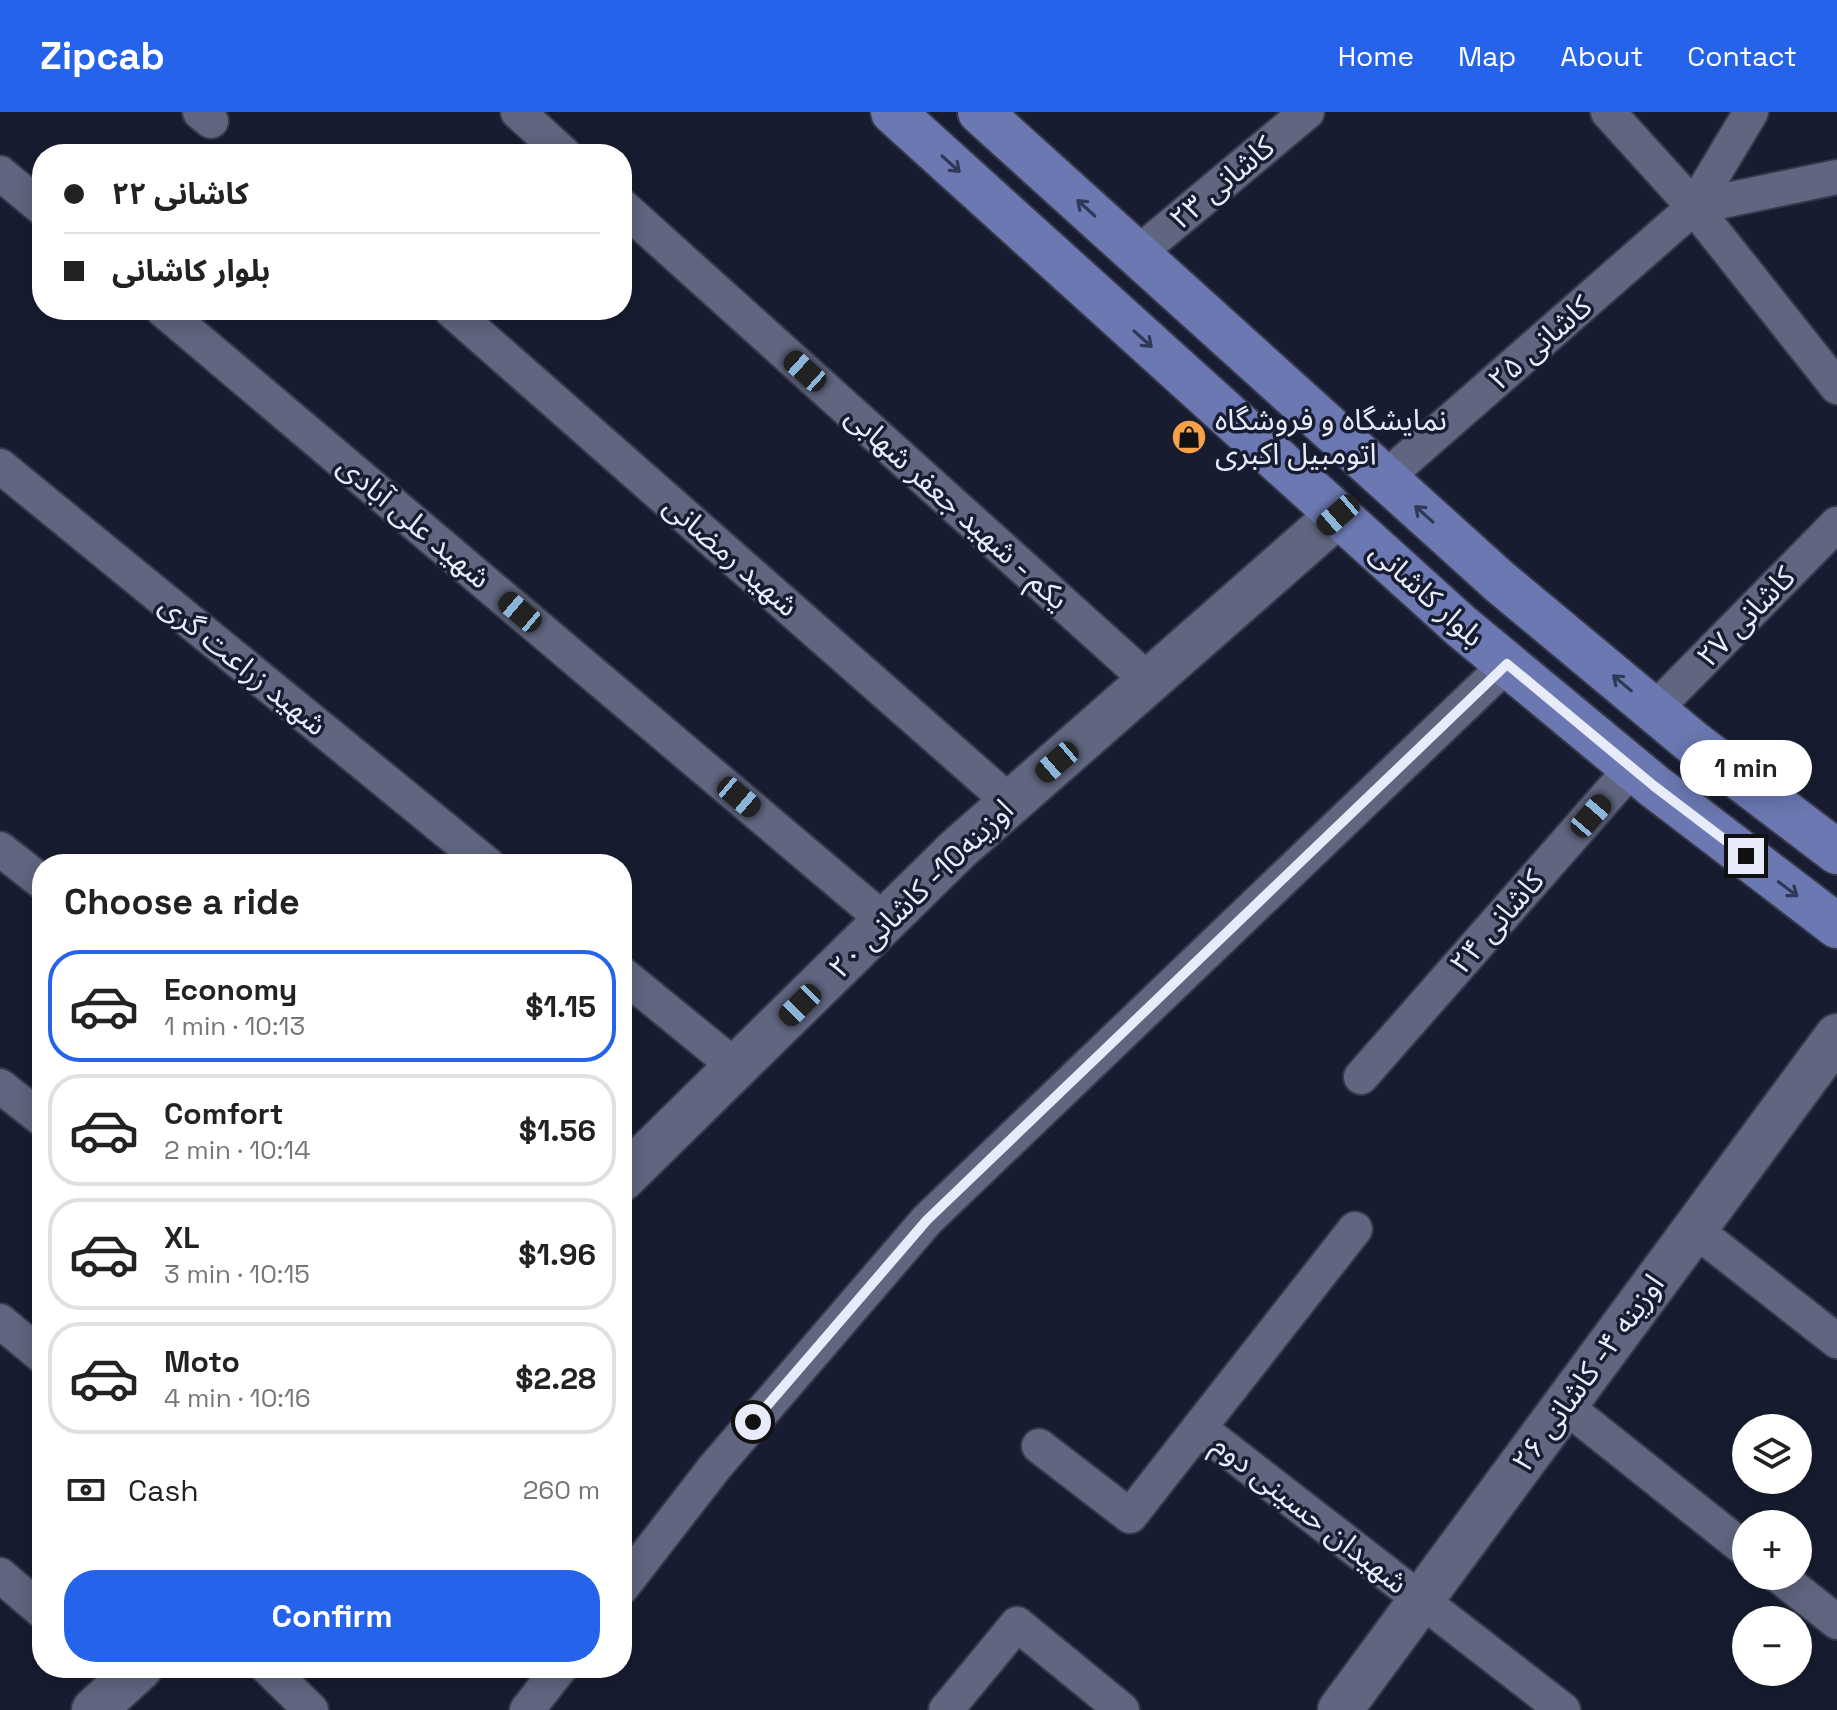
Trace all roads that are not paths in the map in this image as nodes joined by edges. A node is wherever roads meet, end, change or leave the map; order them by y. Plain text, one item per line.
1 (518, 112) edge
2 (893, 112) edge
3 (980, 112) edge
4 (1307, 112) edge
5 (1608, 112) edge
6 (1751, 112) edge
7 (553, 144) edge
8 (0, 173) edge
9 (1837, 177) edge
10 (32, 200) edge
11 (1694, 207) junction
12 (632, 215) edge
13 (1137, 254) junction
14 (175, 320) edge
15 (462, 320) edge
16 (1837, 387) edge
17 (0, 466) edge
18 (1385, 478) junction
19 (1338, 515) junction
20 (1837, 524) edge
21 (1507, 664) junction
22 (1149, 681) junction
23 (1654, 710) junction
24 (1632, 768) junction
25 (1011, 803) junction
26 (0, 849) edge
27 (1837, 852) edge
28 (475, 854) edge
29 (32, 874) edge
30 (885, 921) junction
31 (1837, 926) edge
32 (632, 982) edge
33 (1837, 1036) edge
34 (736, 1067) junction
35 (1361, 1077) dead end
36 (0, 1086) edge
37 (32, 1111) edge
38 (632, 1169) edge
39 (1355, 1229) dead end
40 (1694, 1229) junction
41 (0, 1321) edge
42 (1837, 1341) edge
43 (32, 1348) edge
44 (1564, 1405) junction
45 (1199, 1428) junction
46 (1039, 1446) dead end
47 (1732, 1539) edge
48 (632, 1574) edge
49 (0, 1575) edge
50 (1797, 1590) edge
51 (1420, 1600) junction
52 (32, 1602) edge
53 (1837, 1622) edge
54 (278, 1678) edge
55 (552, 1678) edge
56 (311, 1710) edge
57 (527, 1710) edge
58 (946, 1710) edge
59 (1122, 1710) edge
60 (1340, 1710) edge
61 (1563, 1710) edge

1 - 7 street
2 -> 19 main road, بلوار کاشانی
13 -> 3 main road, بلوار کاشانی
4 - 13 street, کاشانی ۲۳
5 - 11 street
6 - 11 street
8 - 10 street
9 - 11 street
11 - 16 street
11 - 18 street, کاشانی ۲۵
12 - 22 street, یکم - شهید جعفر شهابی
13 - 18 main road, بلوار کاشانی
14 - 30 street, شهید علی آبادی
15 - 25 street, شهید رمضانی
17 - 28 street, شهید زراعت گری
23 -> 18 main road, بلوار کاشانی
19 - 21 main road, بلوار کاشانی
19 - 22 street, اوزینه10- کاشانی ۲۰
20 - 23 street, کاشانی ۲۷
21 - 24 main road, بلوار کاشانی
21 - 48 street
22 - 25 street, اوزینه10- کاشانی ۲۰
23 - 27 main road, بلوار کاشانی
24 -> 31 main road, بلوار کاشانی
24 - 35 street, ۲۴ کاشانی
25 - 30 street, اوزینه10- کاشانی ۲۰
26 - 29 street
30 - 34 street, اوزینه10- کاشانی ۲۰
32 - 34 street
33 - 40 street, اوزینه ۴- کاشانی ۲۶
34 - 38 street, اوزینه10- کاشانی ۲۰
36 - 37 street
39 - 45 street
40 - 42 street
40 - 44 street, اوزینه ۴- کاشانی ۲۶
41 - 43 street
44 - 47 street
44 - 51 street, اوزینه ۴- کاشانی ۲۶
45 - 46 street
45 - 51 street, شهیدان حسینی دوم
49 - 52 street
50 - 53 street
51 - 60 street, اوزینه ۴- کاشانی ۲۶
51 - 61 street, شهیدان حسینی دوم
54 - 56 street
55 - 57 street
58 - 59 street

